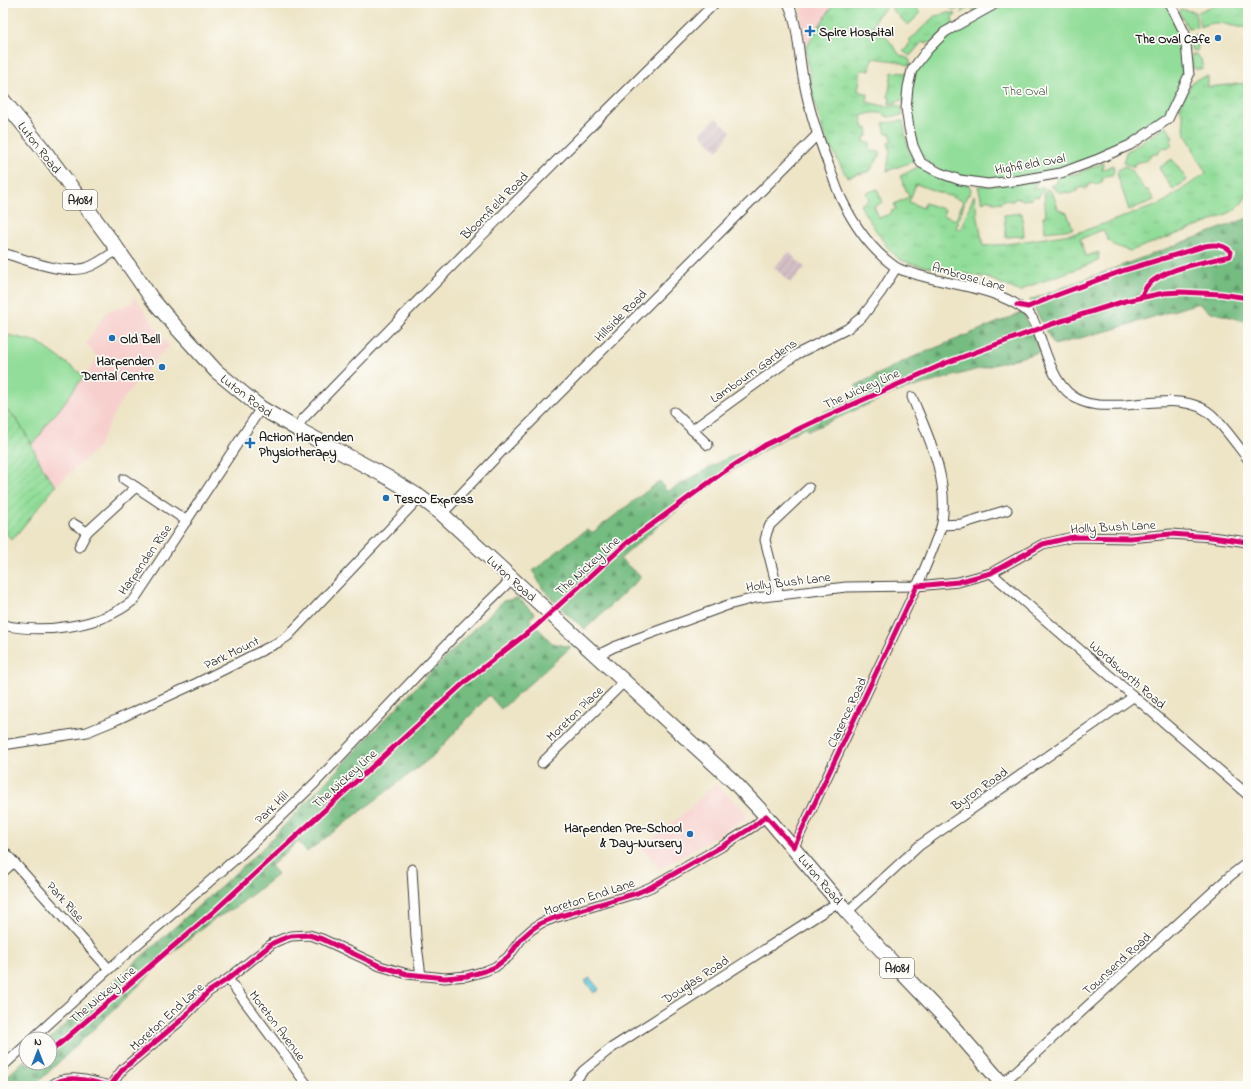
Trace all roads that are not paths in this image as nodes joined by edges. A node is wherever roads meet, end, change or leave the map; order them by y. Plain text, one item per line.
1 (715, 3) edge
2 (788, 3) edge
3 (998, 3) edge
4 (1170, 3) edge
5 (3, 100) edge
6 (817, 135) junction
7 (118, 250) junction
8 (3, 253) edge
9 (896, 268) junction
10 (912, 397) dead end
11 (261, 408) junction
12 (674, 412) dead end
13 (297, 429) junction
14 (692, 430) junction
15 (708, 445) dead end
16 (1248, 459) edge
17 (124, 479) dead end
18 (136, 486) junction
19 (809, 488) dead end
20 (420, 498) junction
21 (1007, 510) dead end
22 (442, 514) junction
23 (187, 521) junction
24 (74, 524) dead end
25 (942, 524) junction
26 (87, 532) junction
27 (1248, 542) edge
28 (79, 547) dead end
29 (991, 573) junction
30 (512, 578) junction
31 (917, 586) junction
32 (778, 595) junction
33 (3, 625) edge
34 (596, 656) junction
35 (624, 682) junction
36 (1133, 697) junction
37 (3, 745) edge
38 (542, 763) dead end
39 (1248, 795) edge
40 (766, 816) junction
41 (794, 847) junction
42 (3, 850) edge
43 (14, 862) junction
44 (1248, 862) edge
45 (412, 869) dead end
46 (3, 872) edge
47 (844, 907) junction
48 (109, 970) junction
49 (421, 976) junction
50 (228, 979) junction
51 (41, 1031) edge
52 (18, 1052) edge
53 (3, 1066) edge
54 (1003, 1085) edge
55 (51, 1086) edge
56 (110, 1086) edge
57 (308, 1086) edge
58 (571, 1086) edge

1 - 13 street, Bloomfield Road
2 - 6 street, Ambrose Lane
3 - 4 street, Highfield Oval
5 - 7 main road, Luton Road / A1081
6 - 9 street, Ambrose Lane
6 - 22 street, Hillside Road
7 - 8 street
7 - 11 main road, Luton Road / A1081
9 - 14 street, Lambourn Gardens
9 - 16 street, Ambrose Lane
10 - 25 street, Clarence Road
11 - 13 main road, Luton Road / A1081
11 - 23 street, Harpenden Rise
12 - 14 street
13 - 20 main road, Luton Road / A1081
14 - 15 street
17 - 18 street, Harpenden Rise
18 - 23 street, Harpenden Rise
18 - 26 street
19 - 32 street
20 - 22 main road, Luton Road / A1081
20 - 37 street, Park Mount
21 - 25 street
22 - 30 main road, Luton Road / A1081
23 - 33 street, Harpenden Rise
24 - 26 street
25 - 31 street, Clarence Road
26 - 28 street
27 - 29 street, Holly Bush Lane
29 - 31 street, Holly Bush Lane
29 - 36 street, Wordsworth Road
30 - 34 main road, Luton Road / A1081
30 - 48 street, Park Hill
31 - 32 street, Holly Bush Lane
31 - 41 street, Clarence Road
32 - 34 street, Holly Bush Lane
34 - 35 main road, Luton Road / A1081
35 - 38 street, Moreton Place
35 - 40 main road, Luton Road / A1081
36 - 39 street, Wordsworth Road
36 - 47 street, Byron Road
40 - 41 main road, Luton Road / A1081
40 - 49 street, Moreton End Lane
41 - 47 main road, Luton Road / A1081
42 - 43 street, Park Rise
43 - 46 street
43 - 48 street, Park Rise
44 - 54 street, Townsend Road
45 - 49 street
47 - 54 main road, Luton Road / A1081
47 - 58 street, Douglas Road
48 - 51 street, Park Hill
49 - 50 street, Moreton End Lane
50 - 56 street, Moreton End Lane
50 - 57 street, Moreton Avenue
52 - 53 street
55 - 56 street, Moreton End Lane

